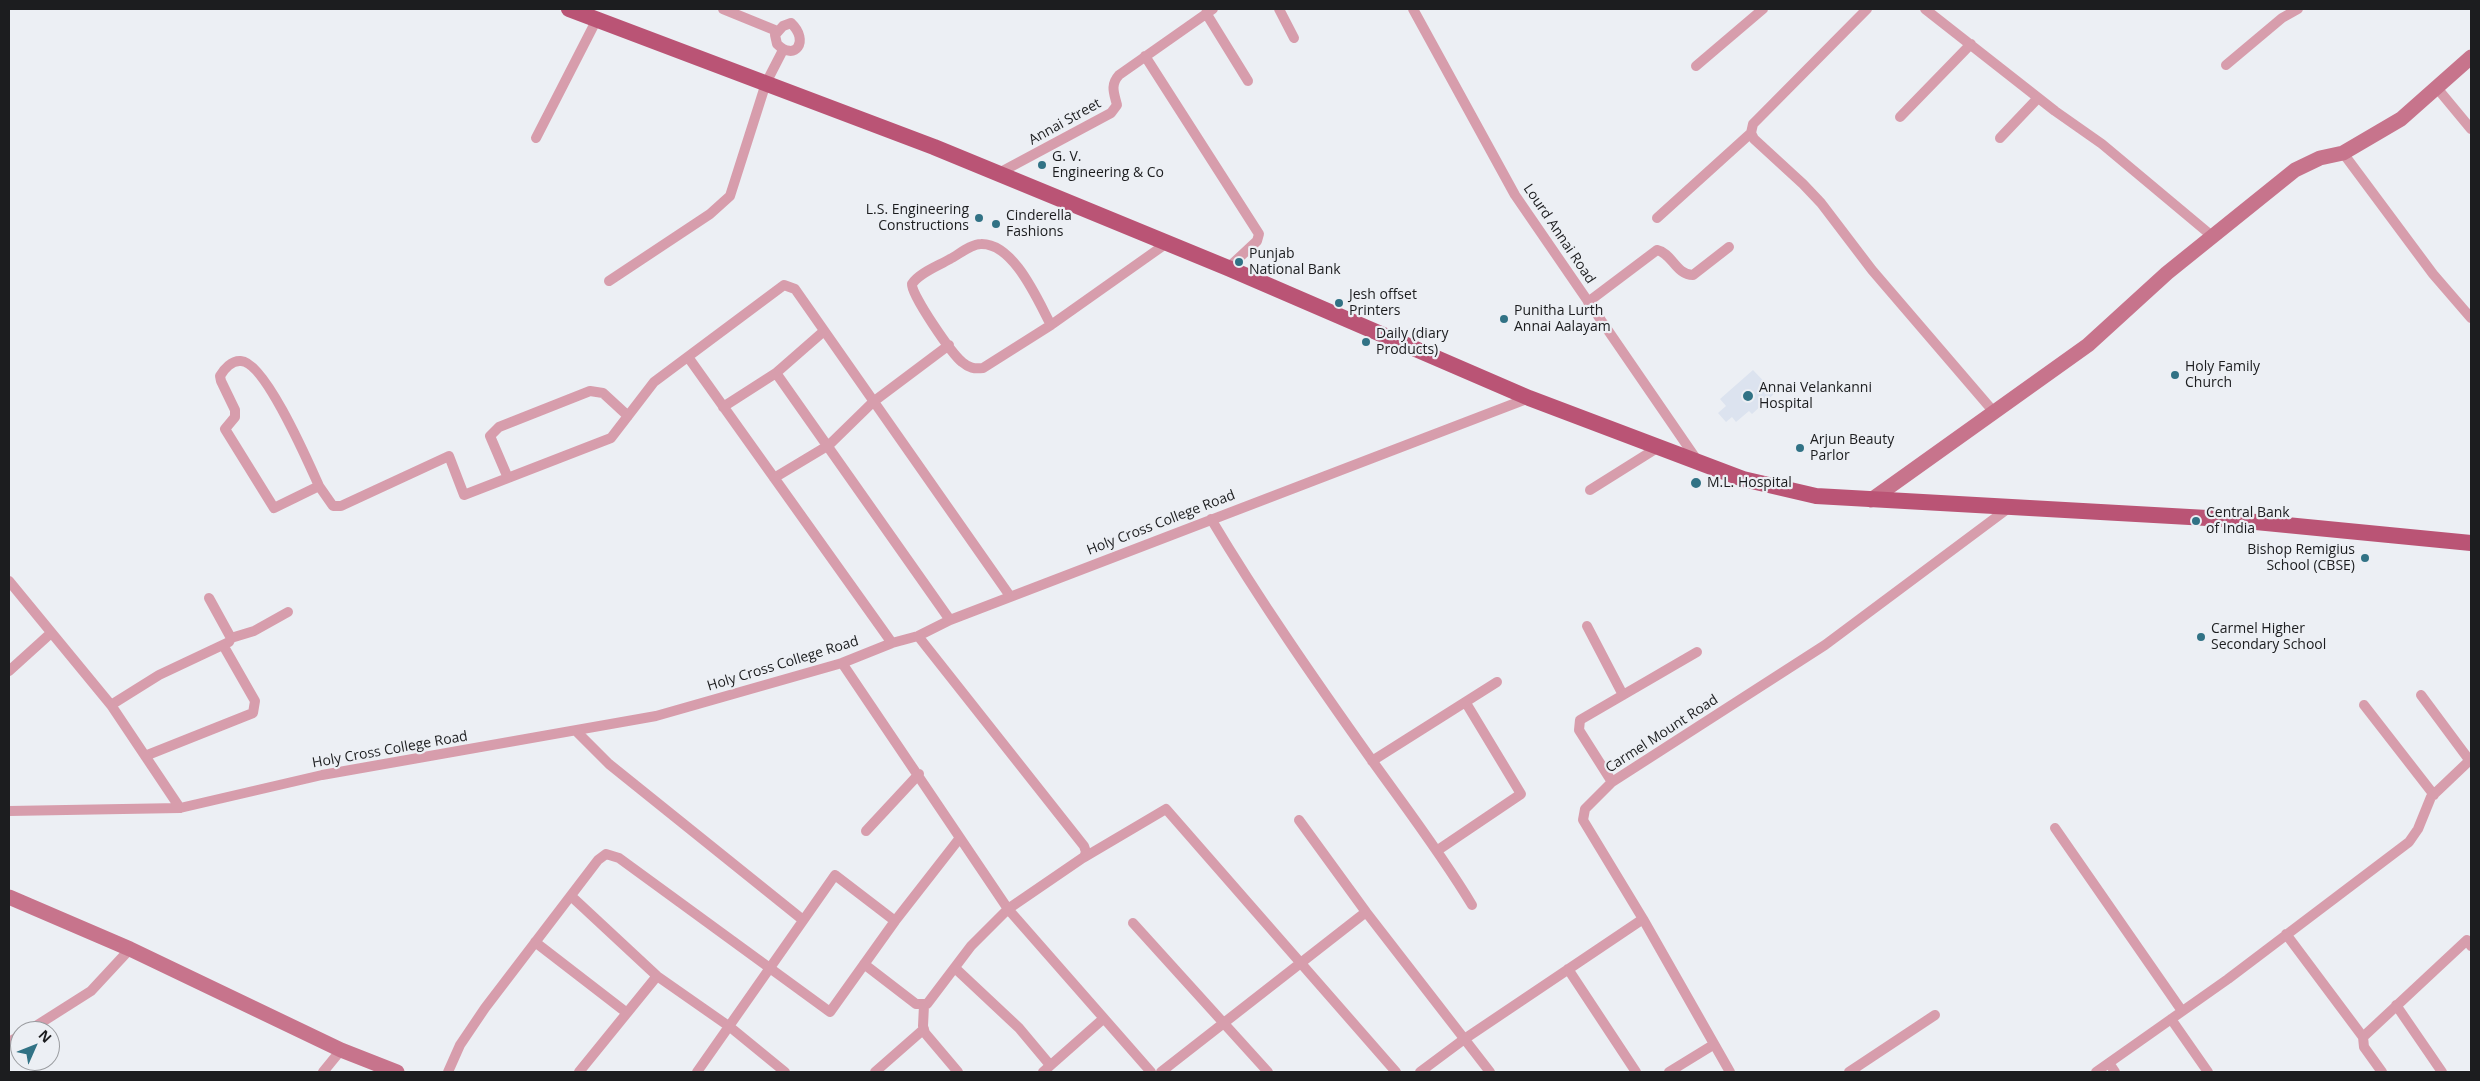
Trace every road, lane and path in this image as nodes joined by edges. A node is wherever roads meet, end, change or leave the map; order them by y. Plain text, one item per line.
1 (569, 9) edge
2 (724, 9) edge
3 (1279, 9) edge
4 (1413, 9) edge
5 (1763, 9) edge
6 (1868, 9) edge
7 (1927, 9) edge
8 (2298, 9) edge
9 (1209, 11) edge
10 (597, 19) junction
11 (777, 31) junction
12 (1294, 38) dead end
13 (1971, 44) junction
14 (783, 50) junction
15 (1145, 56) junction
16 (2471, 57) edge
17 (2226, 65) dead end
18 (1696, 66) dead end
19 (1248, 81) dead end
20 (766, 83) junction
21 (2437, 88) junction
22 (2038, 98) junction
23 (1900, 117) dead end
24 (2471, 129) edge
25 (1751, 133) junction
26 (536, 138) dead end
27 (2000, 138) dead end
28 (2343, 153) junction
29 (999, 173) junction
30 (1657, 218) dead end
31 (2212, 236) junction
32 (1168, 243) junction
33 (1729, 247) dead end
34 (1228, 268) junction
35 (609, 281) dead end
36 (1588, 302) junction
37 (2471, 318) edge
38 (1051, 325) junction
39 (824, 331) junction
40 (949, 345) junction
41 (688, 357) junction
42 (776, 373) junction
43 (1529, 398) junction
44 (873, 402) junction
45 (723, 406) junction
46 (1994, 411) junction
47 (628, 416) junction
48 (829, 445) junction
49 (1657, 448) junction
50 (1700, 464) junction
51 (508, 478) junction
52 (774, 478) junction
53 (319, 486) junction
54 (1590, 490) dead end
55 (1871, 500) junction
56 (2010, 507) junction
57 (1211, 519) junction
58 (2471, 543) edge
59 (9, 581) edge
60 (1010, 596) junction
61 (209, 598) dead end
62 (288, 612) dead end
63 (950, 620) junction
64 (1587, 626) dead end
65 (52, 633) junction
66 (918, 636) junction
67 (227, 642) junction
68 (892, 643) junction
69 (1697, 652) dead end
70 (842, 662) junction
71 (9, 671) edge
72 (1497, 682) dead end
73 (1623, 695) junction
74 (2421, 695) dead end
75 (1466, 704) junction
76 (111, 705) junction
77 (2364, 705) dead end
78 (576, 731) junction
79 (145, 756) junction
80 (2471, 760) edge
81 (1372, 761) junction
82 (919, 774) junction
83 (1612, 782) junction
84 (2434, 795) junction
85 (180, 808) junction
86 (9, 811) edge
87 (1299, 820) dead end
88 (2055, 828) dead end
89 (866, 831) dead end
90 (959, 839) junction
91 (1438, 850) junction
92 (1079, 861) junction
93 (570, 896) junction
94 (9, 897) edge
95 (1472, 905) dead end
96 (1008, 909) junction
97 (1366, 912) junction
98 (1644, 919) junction
99 (803, 920) junction
100 (895, 920) junction
101 (1133, 923) dead end
102 (2286, 934) junction
103 (535, 942) junction
104 (2471, 946) edge
105 (130, 949) junction
106 (1300, 963) junction
107 (864, 964) junction
108 (771, 967) junction
109 (955, 968) junction
110 (1568, 969) junction
111 (657, 976) junction
112 (924, 1005) junction
113 (2396, 1005) junction
114 (2182, 1011) junction
115 (627, 1013) junction
116 (1935, 1015) dead end
117 (1103, 1019) junction
118 (2171, 1019) junction
119 (44, 1021) edge
120 (1223, 1022) junction
121 (730, 1027) junction
122 (924, 1029) junction
123 (2364, 1037) junction
124 (1463, 1040) junction
125 (1713, 1045) junction
126 (341, 1050) junction
127 (2109, 1063) junction
128 (1046, 1069) edge
129 (1673, 1071) edge
130 (323, 1072) edge
131 (397, 1072) edge
132 (448, 1072) edge
133 (579, 1072) edge
134 (697, 1072) edge
135 (785, 1072) edge
136 (875, 1072) edge
137 (958, 1072) edge
138 (1151, 1072) edge
139 (1160, 1072) edge
140 (1268, 1072) edge
141 (1396, 1072) edge
142 (1420, 1072) edge
143 (1490, 1072) edge
144 (1636, 1072) edge
145 (1730, 1072) edge
146 (1849, 1072) edge
147 (2096, 1072) edge
148 (2115, 1072) edge
149 (2208, 1072) edge
150 (2382, 1072) edge
151 (2442, 1072) edge

1 - 10 main road
2 - 11 street
3 - 12 street
4 - 36 street, Lourd Annai Road
5 - 18 street
6 - 25 street
7 - 13 street
8 - 17 street
9 - 15 street, Annai Street
9 - 19 street
10 - 20 main road
10 - 26 street
11 - 14 street
11 - 14 street
13 - 22 street
13 - 23 street
14 - 20 street
15 - 29 street, Annai Street
15 - 34 street
16 - 21 street
20 - 29 main road
20 - 35 street
21 - 24 street
21 - 28 street
22 - 27 street
22 - 31 street
25 - 30 street
25 - 46 street
28 - 31 street
28 - 37 street
29 - 32 main road
31 - 46 street
32 - 34 main road
32 - 38 street
33 - 36 street
34 - 43 main road
36 - 50 street, Lourd Annai Road
38 - 40 street
38 - 40 street
39 - 41 street
39 - 42 street
39 - 44 street
40 - 44 street
41 - 45 street
41 - 47 street
42 - 45 street
42 - 48 street
43 - 49 main road
43 - 57 street, Holy Cross College Road
44 - 48 street
44 - 60 street
45 - 52 street
46 - 55 street
47 - 51 street
47 - 51 street
48 - 52 street
48 - 63 street
49 - 50 main road
49 - 54 street
50 - 55 main road
51 - 53 street
52 - 68 street
53 - 53 street
55 - 56 main road
56 - 58 main road
56 - 83 street, Carmel Mount Road
57 - 60 street, Holy Cross College Road
57 - 81 street
59 - 65 street
60 - 63 street, Holy Cross College Road
61 - 67 street
62 - 67 street
63 - 66 street, Holy Cross College Road
64 - 73 street
65 - 71 street
65 - 76 street
66 - 68 street, Holy Cross College Road
66 - 92 street
67 - 76 street
67 - 79 street
68 - 70 street, Holy Cross College Road
69 - 73 street
70 - 78 street, Holy Cross College Road
70 - 82 street
72 - 75 street
73 - 83 street
74 - 80 street
75 - 81 street
75 - 91 street
76 - 79 street
77 - 84 street
78 - 85 street, Holy Cross College Road
78 - 99 street
79 - 85 street
80 - 84 street
81 - 91 street
82 - 89 street
82 - 90 street
83 - 98 street, Carmel Mount Road
84 - 102 street
85 - 86 street, Holy Cross College Road
87 - 97 street
88 - 114 street
90 - 96 street
90 - 100 street
91 - 95 street
92 - 96 street
92 - 106 street
93 - 103 street
93 - 108 street
93 - 111 street
94 - 105 street
96 - 109 street
96 - 117 street
97 - 106 street
97 - 124 street
98 - 110 street
98 - 125 street, Carmel Mount Road
99 - 100 street
99 - 108 street
100 - 107 street
101 - 120 street
102 - 114 street
102 - 123 street
103 - 115 street
103 - 132 street
104 - 113 street
105 - 119 street
105 - 126 street
106 - 120 street
106 - 141 street
107 - 108 street
107 - 112 street
108 - 121 street
109 - 112 street
109 - 128 street
110 - 124 street
110 - 144 street
111 - 115 street
111 - 121 street
112 - 122 street
113 - 123 street
113 - 151 street
114 - 118 street
115 - 133 street
116 - 146 street
117 - 128 street
117 - 138 street
118 - 127 street
118 - 149 street
120 - 139 street
120 - 140 street
121 - 134 street
121 - 135 street
122 - 136 street
122 - 137 street
123 - 150 street
124 - 142 street
124 - 143 street
125 - 129 street
125 - 145 street, Carmel Mount Road
126 - 130 street
126 - 131 street
127 - 147 street
127 - 148 street

